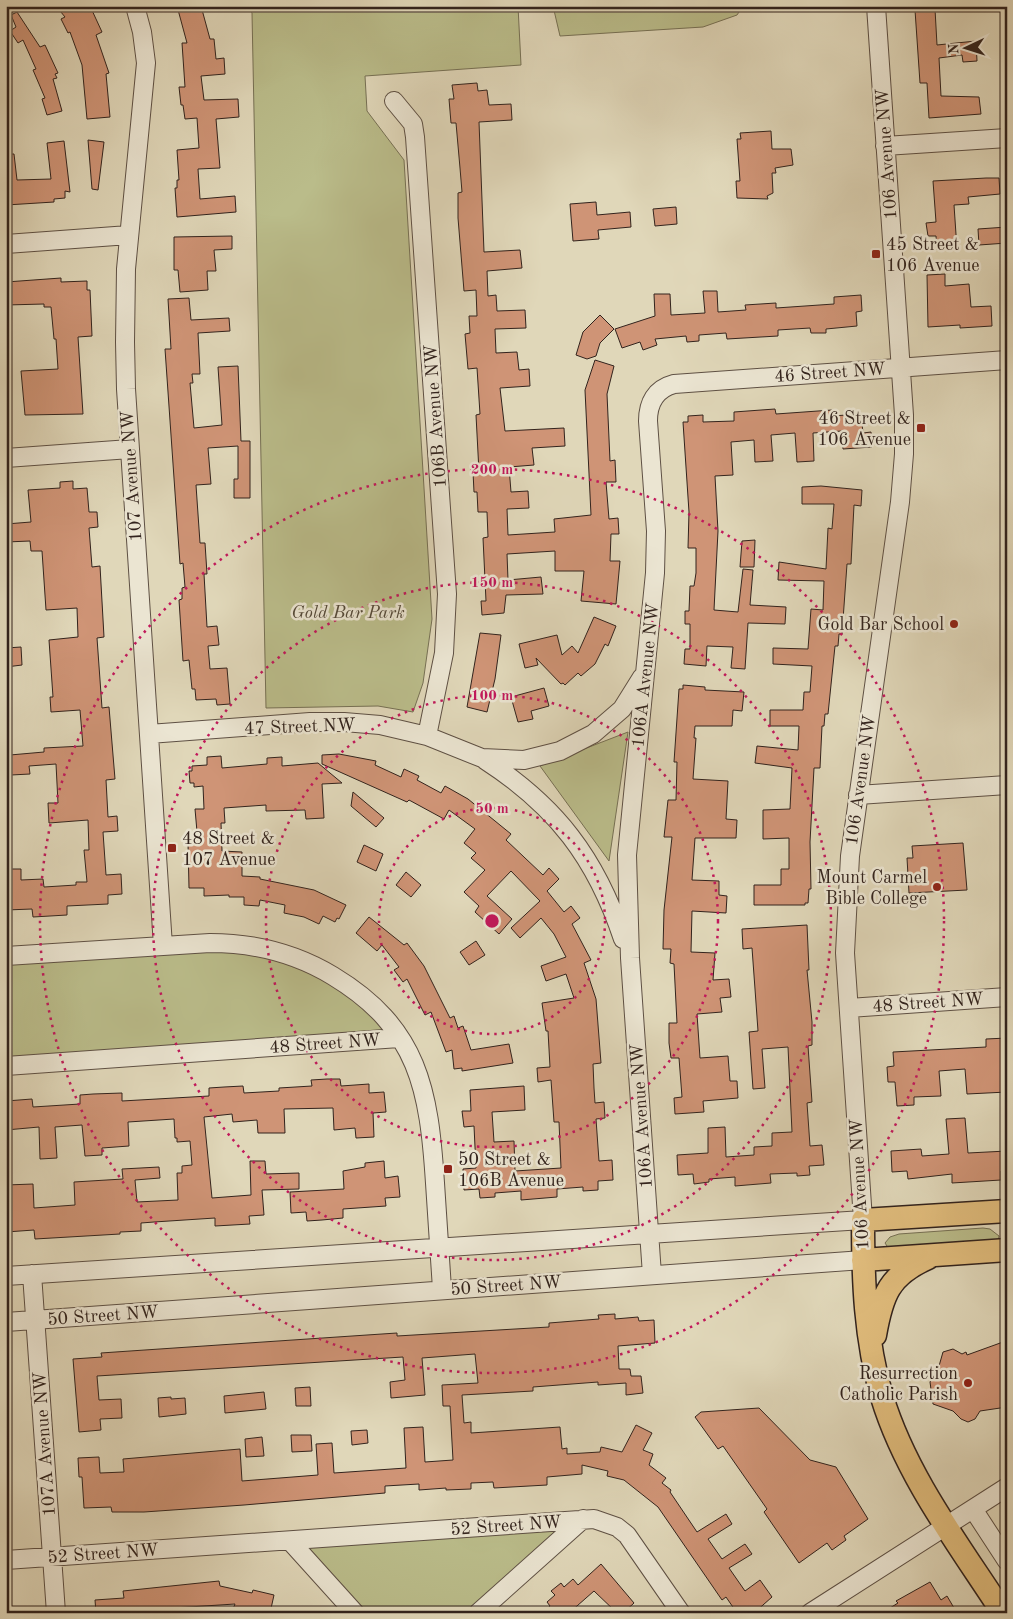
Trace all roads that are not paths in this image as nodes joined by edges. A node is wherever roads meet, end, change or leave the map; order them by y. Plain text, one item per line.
1 (876, 6) edge
2 (135, 7) edge
3 (394, 101) dead end
4 (1007, 138) edge
5 (886, 146) junction
6 (129, 235) junction
7 (6, 244) edge
8 (1007, 360) edge
9 (900, 367) junction
10 (656, 394) joint
11 (130, 449) junction
12 (6, 458) edge
13 (647, 668) junction
14 (149, 734) junction
15 (427, 736) junction
16 (482, 758) junction
17 (1007, 785) edge
18 (858, 795) junction
19 (163, 946) junction
20 (6, 956) edge
21 (630, 958) junction
22 (1007, 997) edge
23 (849, 1008) junction
24 (399, 1038) junction
25 (6, 1066) edge
26 (1007, 1211) edge
27 (863, 1220) junction
28 (649, 1232) junction
29 (439, 1247) junction
30 (1007, 1250) edge
31 (936, 1254) junction
32 (863, 1260) junction
33 (32, 1274) junction
34 (652, 1274) junction
35 (6, 1276) edge
36 (442, 1289) junction
37 (36, 1320) junction
38 (6, 1322) edge
39 (872, 1353) junction
40 (1007, 1487) edge
41 (974, 1508) junction
42 (583, 1519) junction
43 (946, 1525) junction
44 (290, 1541) junction
45 (52, 1556) junction
46 (6, 1560) edge
47 (1007, 1561) edge
48 (56, 1613) edge
49 (355, 1613) edge
50 (478, 1613) edge
51 (681, 1613) edge
52 (810, 1613) edge
53 (1003, 1613) edge

1 - 5 street, 106 Avenue NW
2 - 6 street, 107 Avenue NW
3 - 15 street, 106B Avenue NW
4 - 5 street
5 - 9 street, 106 Avenue NW
6 - 7 street
6 - 11 street, 107 Avenue NW
8 - 9 street, 46 Street NW
9 - 10 street, 46 Street NW
9 - 18 street, 106 Avenue NW
10 - 13 street, 106A Avenue NW
11 - 12 street
11 - 14 street, 107 Avenue NW
13 - 16 street, 47 Street NW
13 - 21 street, 106A Avenue NW
14 - 15 street, 47 Street NW
14 - 19 street, 107 Avenue NW
15 - 16 street, 47 Street NW
16 - 21 street, 106A Avenue NW
17 - 18 street
18 - 23 street, 106 Avenue NW
19 - 20 street, 48 Street NW
19 - 24 street, 48 Street NW
21 - 28 street, 106A Avenue NW
22 - 23 street, 48 Street NW
23 - 27 street, 106 Avenue NW
24 - 25 street, 48 Street NW
24 - 29 street
26 - 27 main road
27 - 28 street
27 - 32 main road, 106 Avenue NW
28 - 29 street
28 - 34 street, 106A Avenue NW
29 - 33 street
29 - 36 street
30 - 31 main road, 50 Street NW
31 - 32 main road, 50 Street NW
31 - 39 main road
32 - 34 street, 50 Street NW
32 - 39 main road, 106 Avenue NW
33 - 35 street
33 - 37 street, 107A Avenue NW
34 - 36 street, 50 Street NW
36 - 37 street, 50 Street NW
37 - 38 street, 50 Street NW
37 - 45 street, 107A Avenue NW
39 - 43 main road, 106 Avenue NW
40 - 41 street
41 - 43 street
41 - 47 street
42 - 44 street, 52 Street NW
42 - 50 street, 52 Street NW
42 - 51 street
43 - 52 street
43 - 53 main road, 106 Avenue NW
44 - 45 street, 52 Street NW
44 - 49 street
45 - 46 street, 52 Street NW
45 - 48 street, 107A Avenue NW

